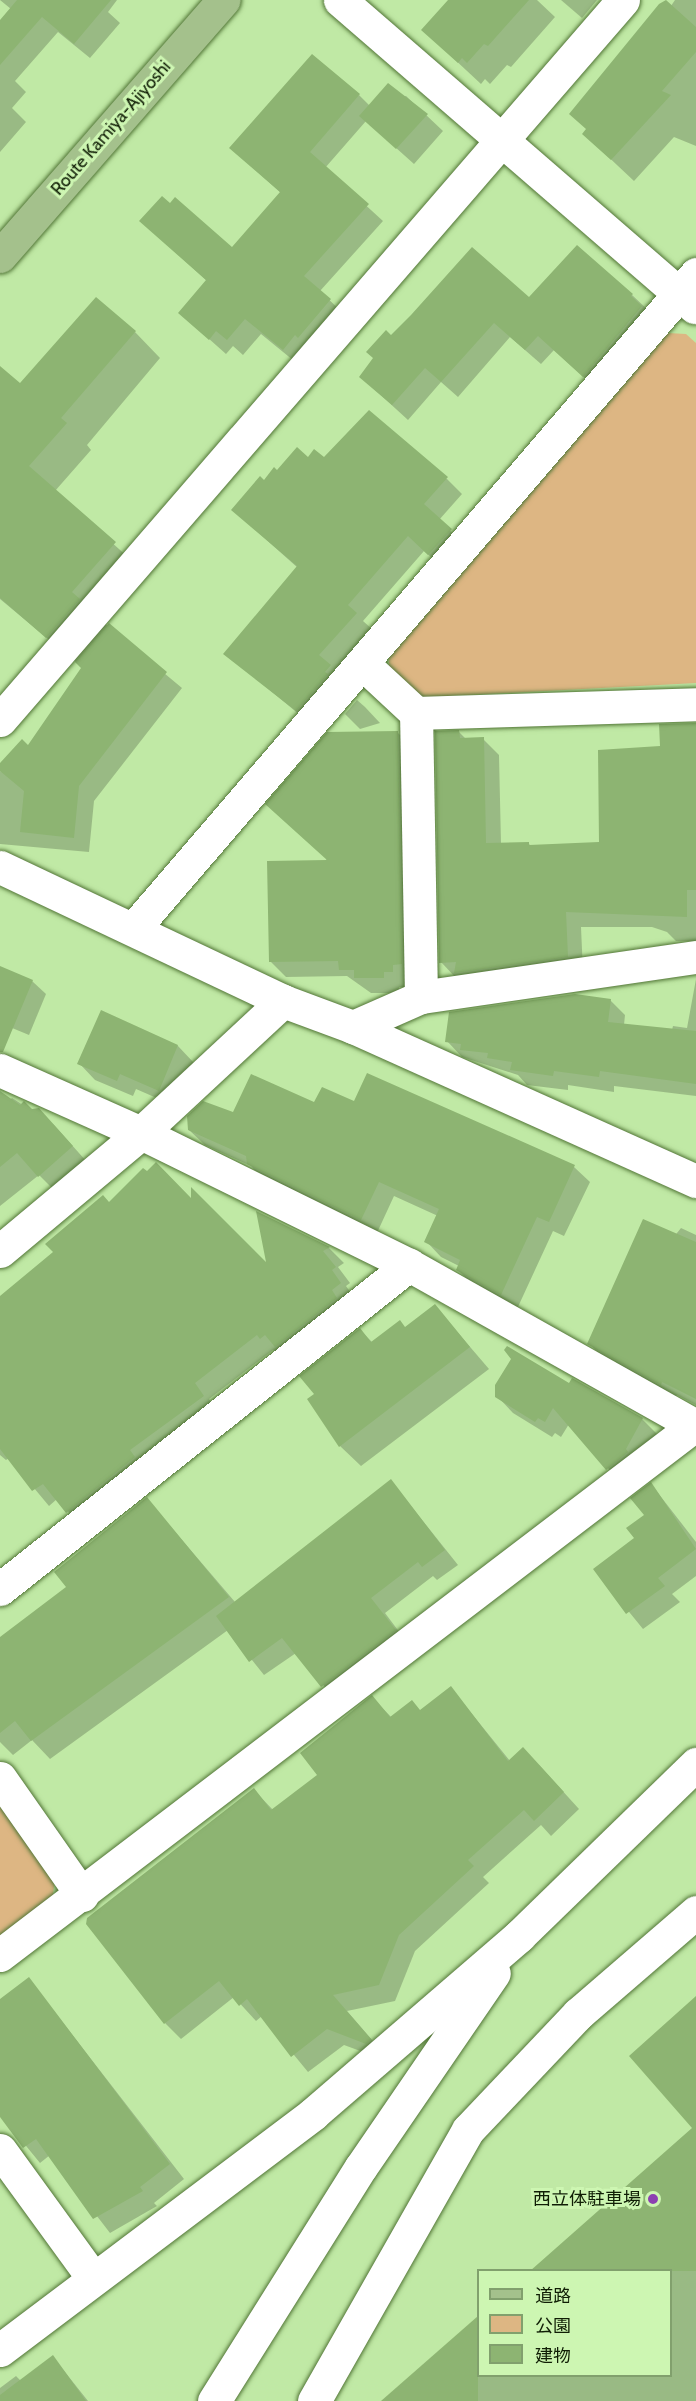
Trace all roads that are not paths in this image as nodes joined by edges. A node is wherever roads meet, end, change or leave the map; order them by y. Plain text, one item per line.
1 (223, 0) edge
2 (340, 0) edge
3 (623, 0) edge
4 (501, 141) junction
5 (0, 256) edge
6 (690, 292) edge
7 (362, 663) junction
8 (696, 704) edge
9 (416, 713) junction
10 (0, 720) edge
11 (0, 867) edge
12 (135, 927) junction
13 (696, 957) edge
14 (421, 997) junction
15 (283, 1001) junction
16 (353, 1027) junction
17 (0, 1070) edge
18 (141, 1133) junction
19 (696, 1181) edge
20 (0, 1251) edge
21 (409, 1265) junction
22 (695, 1426) edge
23 (0, 1588) edge
24 (696, 1764) edge
25 (0, 1778) edge
26 (82, 1895) junction
27 (696, 1912) edge
28 (519, 1936) junction
29 (0, 1955) edge
30 (0, 2150) edge
31 (93, 2278) junction
32 (0, 2350) edge
33 (214, 2401) edge
34 (314, 2401) edge

1 - 5 main road, Route Kamiya-Ajiyoshi
2 - 4 street
3 - 4 street
4 - 6 street
4 - 10 street
6 - 7 street
7 - 9 street
7 - 12 street
8 - 9 street
9 - 14 street
11 - 12 street
12 - 15 street
13 - 14 street
14 - 16 street
15 - 16 street
15 - 18 street
16 - 19 street
17 - 18 street
18 - 20 street
18 - 21 street
21 - 22 street
21 - 23 street
22 - 26 street
24 - 28 street
25 - 26 street
26 - 29 street
27 - 34 street
28 - 31 street
28 - 33 street
30 - 31 street
31 - 32 street

